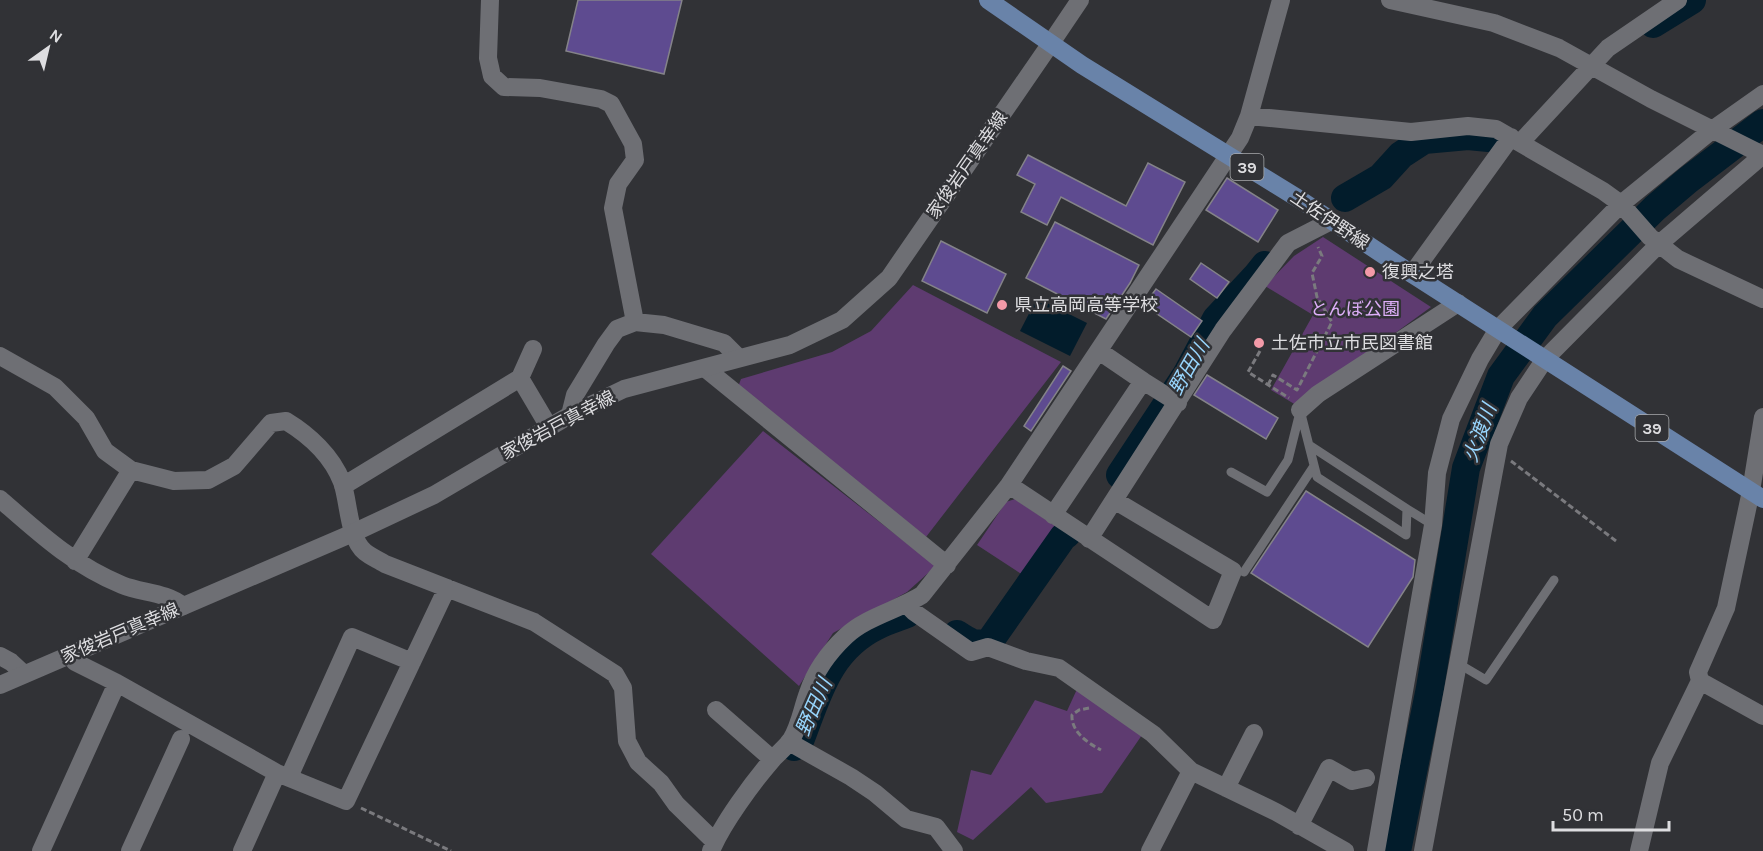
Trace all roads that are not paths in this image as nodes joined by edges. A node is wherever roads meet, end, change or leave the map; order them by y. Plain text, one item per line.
1 (490, 0) edge
2 (988, 0) edge
3 (1080, 0) edge
4 (1281, 0) edge
5 (1390, 0) edge
6 (1678, 0) edge
7 (1418, 3) edge
8 (1052, 43) junction
9 (1593, 65) junction
10 (1763, 94) edge
11 (1249, 116) junction
12 (1714, 131) junction
13 (1516, 139) junction
14 (1760, 153) edge
15 (1230, 156) junction
16 (1624, 207) junction
17 (1331, 221) junction
18 (1654, 241) junction
19 (1412, 274) junction
20 (1763, 299) edge
21 (1458, 303) junction
22 (634, 322) junction
23 (1502, 331) junction
24 (533, 349) dead end
25 (1098, 351) junction
26 (0, 356) edge
27 (1543, 357) junction
28 (740, 358) junction
29 (706, 369) junction
30 (520, 378) junction
31 (1143, 381) junction
32 (1178, 403) junction
33 (1302, 408) junction
34 (570, 415) junction
35 (1763, 417) edge
36 (549, 427) junction
37 (1309, 445) junction
38 (1314, 466) junction
39 (131, 470) junction
40 (1231, 472) dead end
41 (1009, 485) junction
42 (343, 486) junction
43 (1757, 495) edge
44 (0, 500) edge
45 (1113, 500) junction
46 (1407, 509) junction
47 (1053, 515) junction
48 (1433, 525) junction
49 (353, 533) junction
50 (1089, 539) junction
51 (75, 561) junction
52 (947, 565) junction
53 (1244, 572) dead end
54 (1554, 579) dead end
55 (447, 588) junction
56 (907, 604) junction
57 (183, 606) junction
58 (70, 655) junction
59 (0, 656) edge
60 (412, 662) junction
61 (1459, 664) junction
62 (24, 674) junction
63 (1700, 681) junction
64 (117, 683) junction
65 (0, 685) edge
66 (716, 710) dead end
67 (1763, 716) edge
68 (1254, 733) dead end
69 (181, 739) dead end
70 (789, 742) junction
71 (772, 759) junction
72 (1191, 771) junction
73 (283, 775) junction
74 (1366, 778) dead end
75 (1226, 788) junction
76 (1299, 826) junction
77 (713, 846) edge
78 (41, 851) edge
79 (130, 851) edge
80 (242, 851) edge
81 (954, 851) edge
82 (1150, 851) edge
83 (1345, 851) edge
84 (1376, 851) edge
85 (1423, 851) edge
86 (1639, 851) edge

1 - 22 street
2 - 8 main road, 土佐伊野線 / 39
3 - 8 street, 家俊岩戸真幸線
4 - 11 street
5 - 7 street
6 - 9 street
7 - 9 street
8 - 15 main road, 土佐伊野線 / 39
8 - 28 street, 家俊岩戸真幸線
9 - 12 street
9 - 13 street
10 - 12 street
11 - 13 street
11 - 15 street
12 - 14 street
12 - 16 street
13 - 16 street
13 - 19 street
14 - 18 street
15 - 17 main road, 土佐伊野線 / 39
15 - 25 street
16 - 18 street
16 - 23 street
17 - 19 main road, 土佐伊野線 / 39
17 - 32 street
18 - 20 street
18 - 27 street
19 - 21 main road, 土佐伊野線 / 39
21 - 23 main road, 土佐伊野線 / 39
21 - 33 street
22 - 28 street
22 - 34 street
23 - 27 main road, 土佐伊野線 / 39
23 - 48 street
24 - 30 street
25 - 31 street
25 - 41 street
26 - 39 street
27 - 43 main road, 土佐伊野線 / 39
27 - 61 street
28 - 29 street, 家俊岩戸真幸線
29 - 34 street, 家俊岩戸真幸線
29 - 52 street
30 - 36 street
30 - 42 street
31 - 32 street
31 - 47 street
32 - 45 street
33 - 37 lane
33 - 40 lane
34 - 36 street, 家俊岩戸真幸線
35 - 43 street
36 - 49 street, 家俊岩戸真幸線
37 - 38 lane
37 - 46 lane
38 - 46 lane
38 - 53 lane
39 - 42 street
39 - 51 street
41 - 47 street
41 - 52 street
42 - 49 street
43 - 63 street
44 - 51 street
45 - 50 street
45 - 50 street
46 - 48 lane
47 - 50 street
48 - 84 street
49 - 55 street
49 - 57 street, 家俊岩戸真幸線
51 - 57 street
52 - 56 street
54 - 61 lane
55 - 60 street
55 - 77 street
56 - 70 street
56 - 72 street
57 - 58 street, 家俊岩戸真幸線
58 - 62 street, 家俊岩戸真幸線
58 - 64 street
59 - 62 street
60 - 73 street
60 - 73 street
61 - 85 street
62 - 65 street, 家俊岩戸真幸線
63 - 67 street
63 - 86 street
64 - 73 street
64 - 78 street
66 - 71 street
68 - 75 street
69 - 79 street
70 - 71 street
70 - 81 street
71 - 77 street
72 - 75 street
72 - 82 street
73 - 80 street
74 - 76 street
75 - 76 street
76 - 83 street

